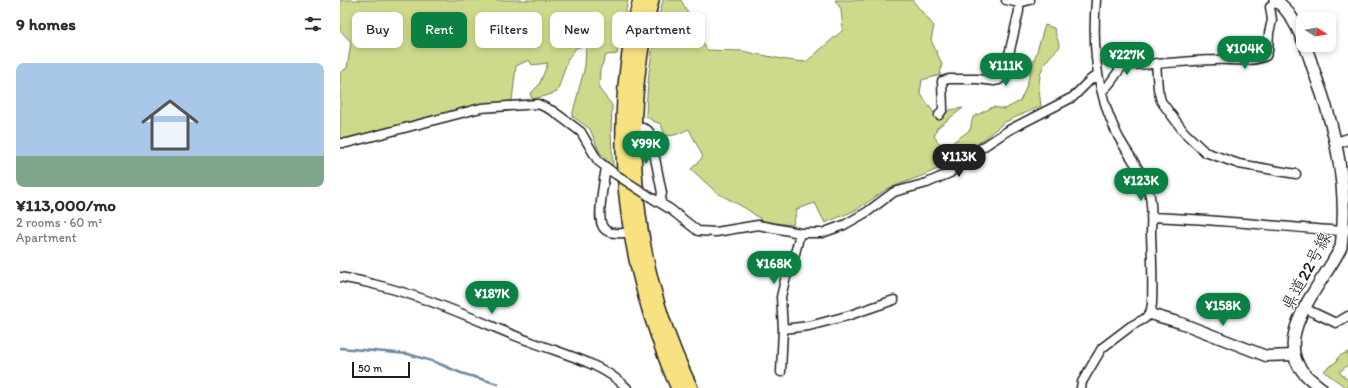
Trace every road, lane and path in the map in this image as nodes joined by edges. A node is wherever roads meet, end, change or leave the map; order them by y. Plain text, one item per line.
1 (640, 0) edge
2 (652, 0) edge
3 (1006, 0) edge
4 (1030, 0) edge
5 (1096, 0) edge
6 (1275, 0) edge
7 (1019, 1) edge
8 (1296, 27) edge
9 (1307, 52) edge
10 (1156, 63) junction
11 (1098, 74) junction
12 (1102, 91) junction
13 (939, 115) dead end
14 (634, 127) junction
15 (1348, 139) edge
16 (1337, 143) junction
17 (340, 144) edge
18 (606, 168) junction
19 (1296, 174) dead end
20 (660, 203) junction
21 (1151, 217) junction
22 (1345, 231) junction
23 (800, 232) junction
24 (632, 238) junction
25 (340, 277) edge
26 (894, 300) dead end
27 (1304, 308) junction
28 (1150, 314) junction
29 (1348, 316) edge
30 (782, 329) junction
31 (1294, 355) junction
32 (782, 372) dead end
33 (627, 388) edge
34 (678, 388) edge
35 (691, 388) edge
36 (1081, 388) edge
37 (1321, 388) edge

1 - 24 main road
2 - 14 main road
3 - 7 street
4 - 7 street
5 - 11 street
6 - 8 main road
6 - 10 street
7 - 13 street
9 - 16 main road, 県道22号線
10 - 12 street
10 - 19 street
11 - 12 street
11 - 23 street
12 - 21 street
14 - 20 street
14 - 35 main road
15 - 16 street
16 - 22 main road, 県道22号線
17 - 18 street
18 - 20 street, bridge
18 - 24 street
20 - 23 street
21 - 22 street
21 - 28 street
22 - 27 main road, 県道22号線
23 - 30 street
24 - 34 main road
25 - 33 street
26 - 30 street
27 - 29 street
27 - 31 main road, 県道22号線
28 - 31 street
28 - 36 street
30 - 32 street
31 - 37 main road, 県道22号線

